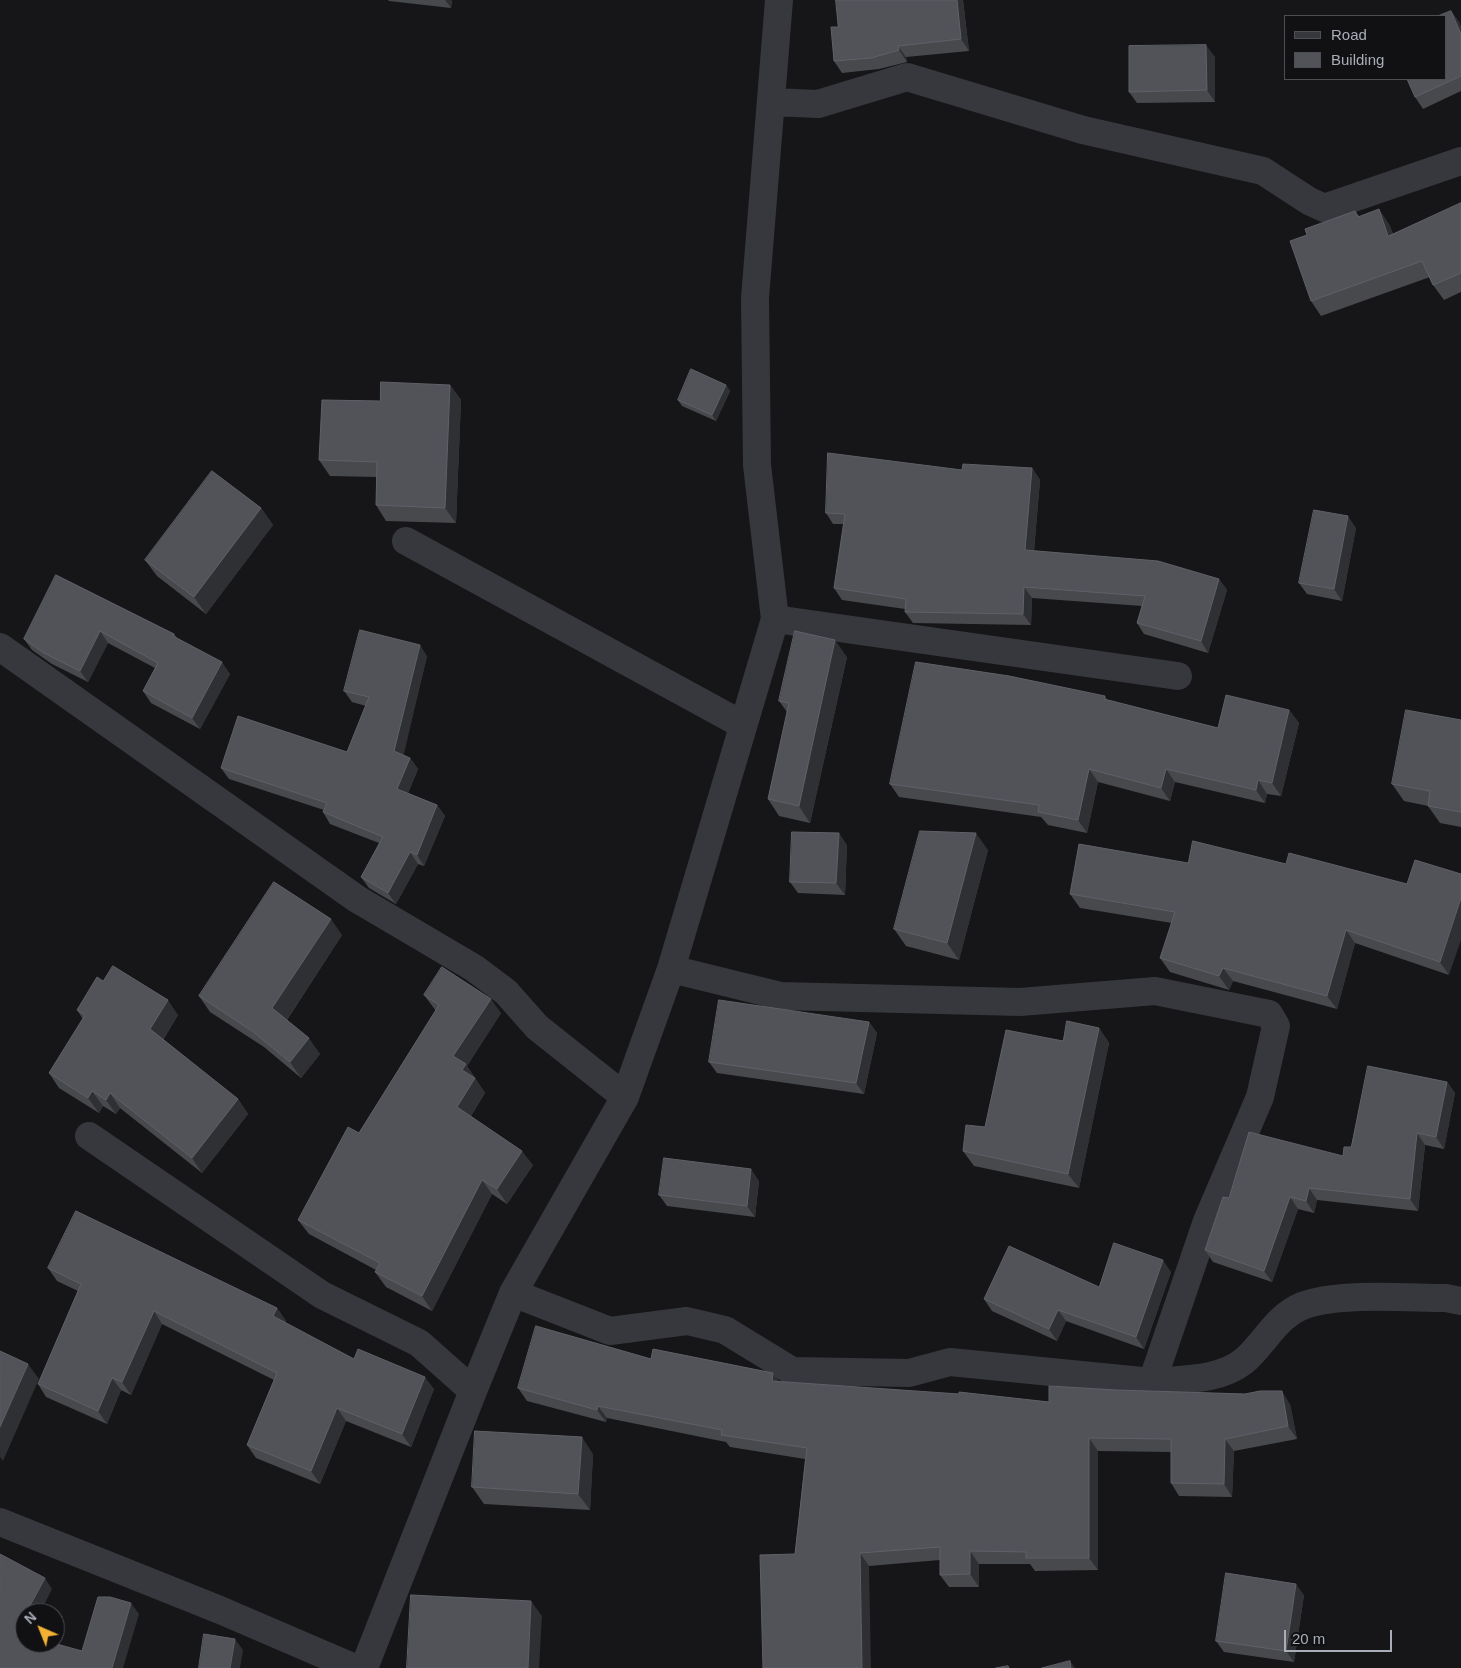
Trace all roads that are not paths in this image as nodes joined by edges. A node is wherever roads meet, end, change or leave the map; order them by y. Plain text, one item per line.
1 (779, 0) edge
2 (772, 102) junction
3 (1461, 161) edge
4 (406, 541) dead end
5 (775, 618) junction
6 (0, 647) edge
7 (1178, 676) dead end
8 (743, 725) junction
9 (671, 970) junction
10 (625, 1097) junction
11 (89, 1136) dead end
12 (513, 1293) junction
13 (1461, 1301) edge
14 (1152, 1382) junction
15 (472, 1391) junction
16 (0, 1522) edge
17 (355, 1668) edge
18 (364, 1668) edge

1 - 2 street
2 - 3 street
2 - 5 street
4 - 8 street
5 - 7 street
5 - 8 street
6 - 10 street
8 - 9 street
9 - 10 street
9 - 14 street
10 - 12 street
11 - 15 street
12 - 14 street
12 - 15 street
13 - 14 street
15 - 18 street
16 - 17 street

